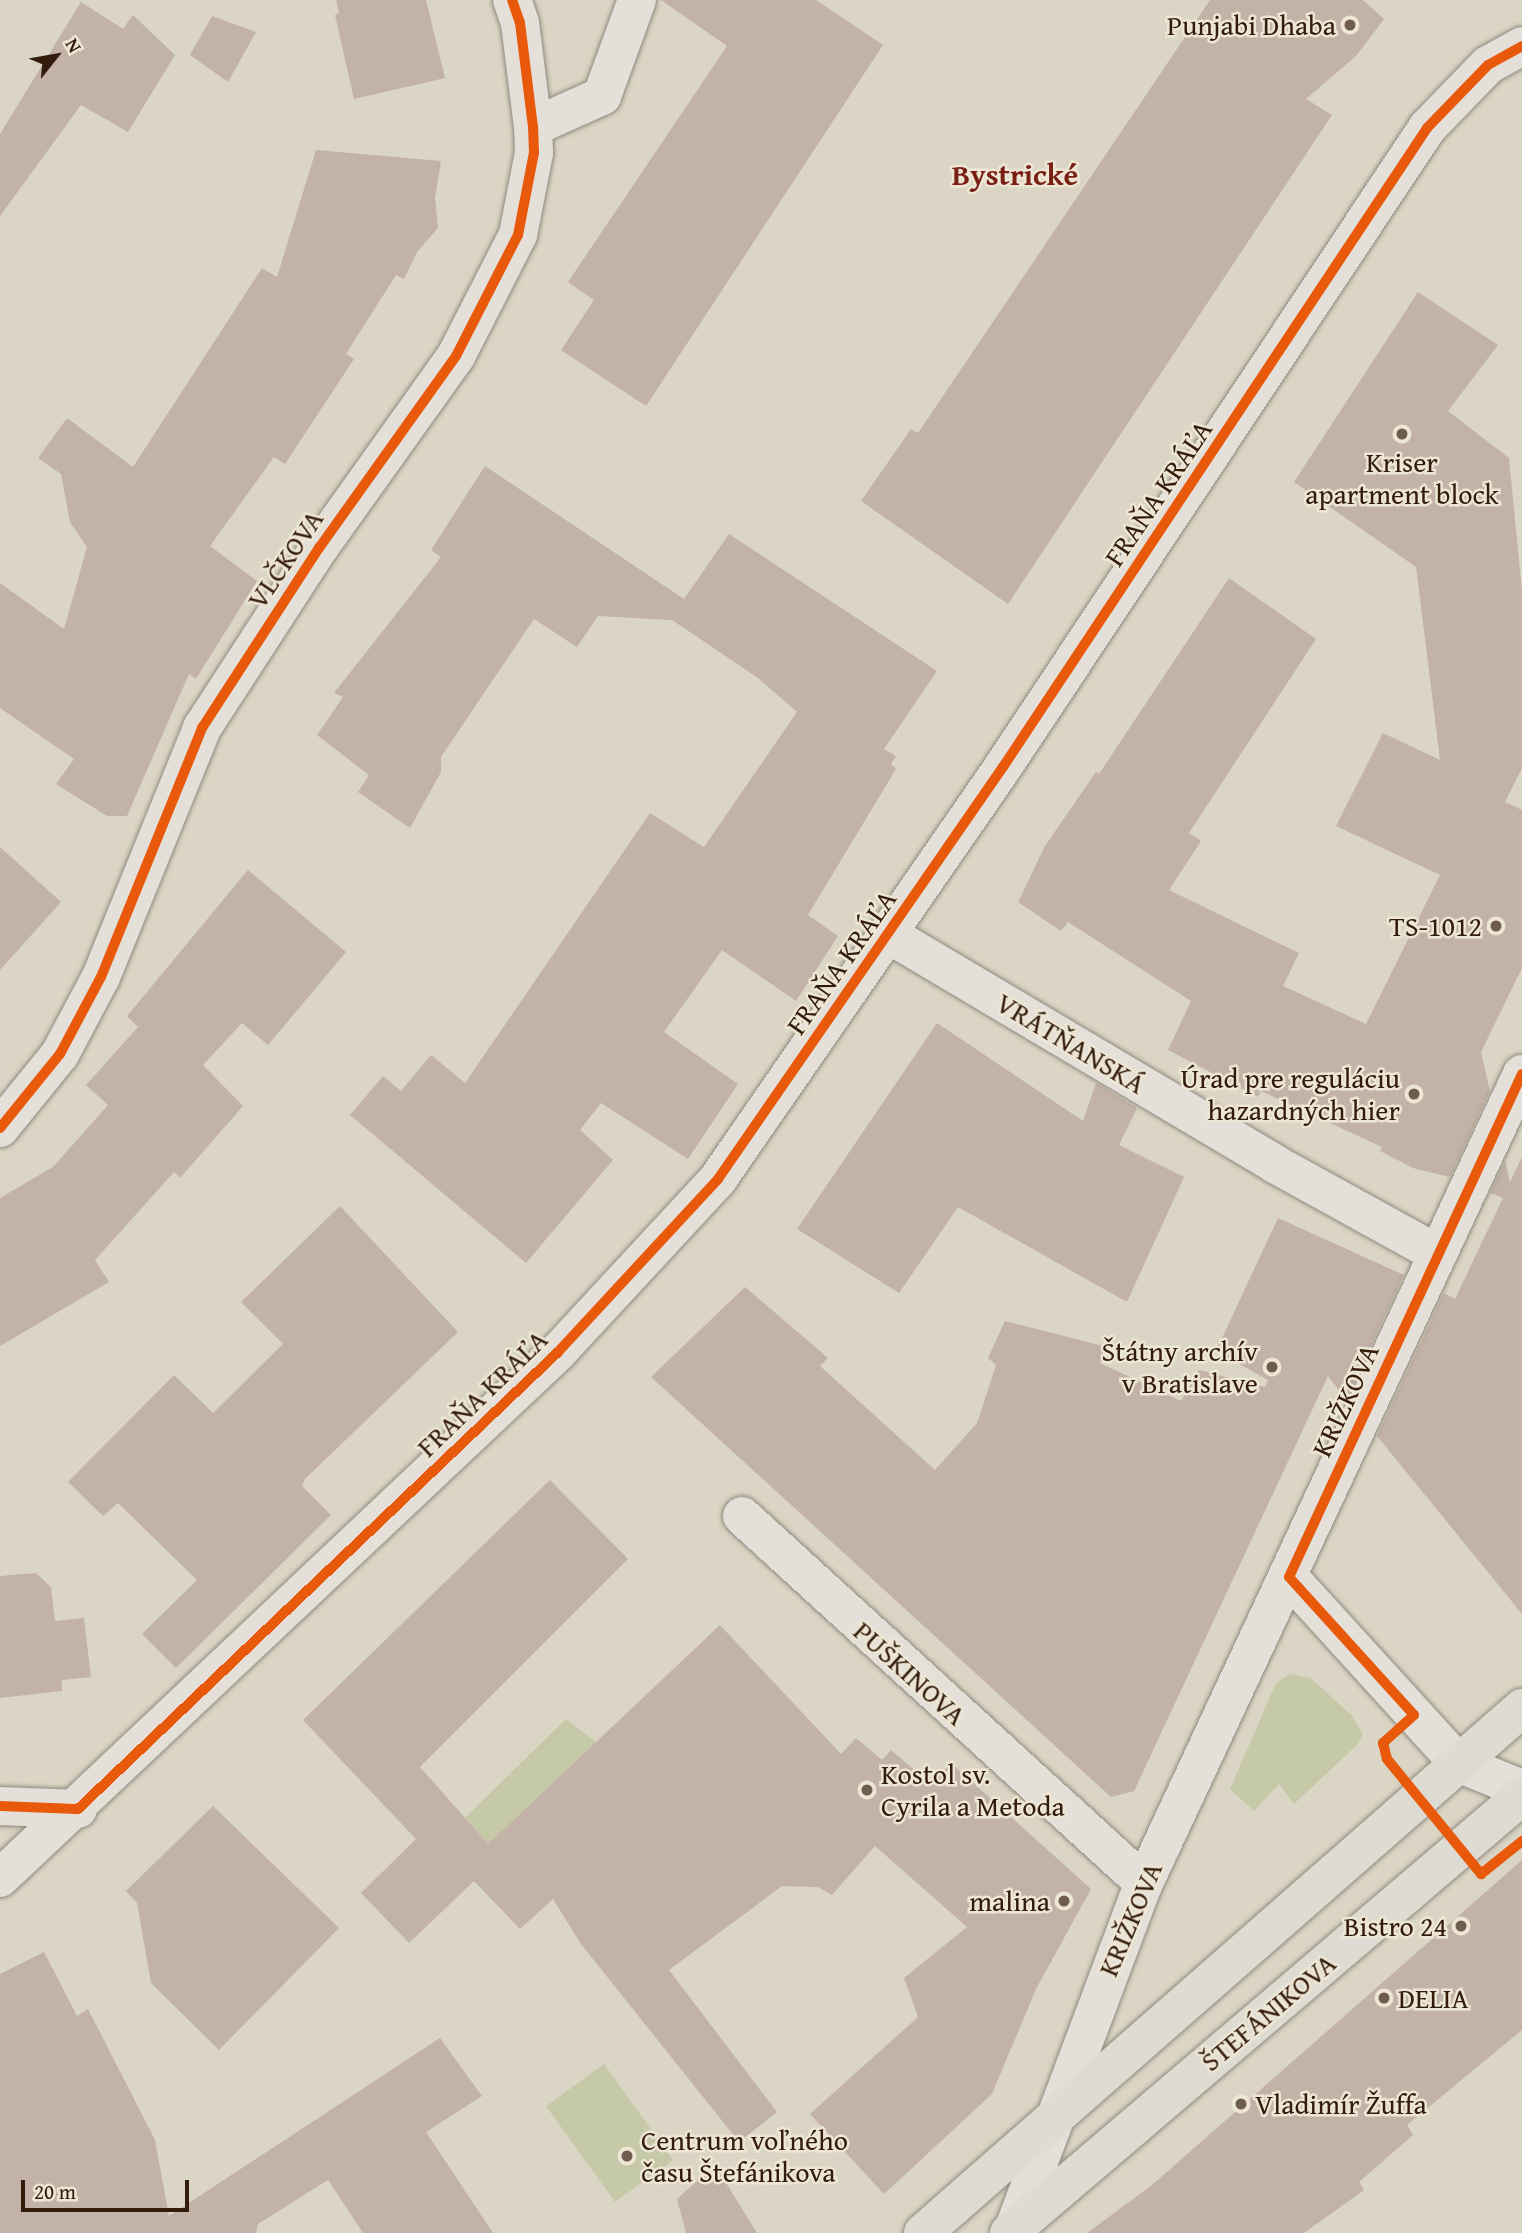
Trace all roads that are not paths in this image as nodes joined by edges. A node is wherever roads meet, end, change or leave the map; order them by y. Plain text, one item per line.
1 (512, 0) edge
2 (637, 0) edge
3 (1522, 46) edge
4 (533, 127) junction
5 (888, 934) junction
6 (1522, 1074) edge
7 (0, 1128) edge
8 (1438, 1254) junction
9 (742, 1516) dead end
10 (1289, 1577) junction
11 (1522, 1709) edge
12 (1458, 1763) junction
13 (1522, 1788) edge
14 (1522, 1796) edge
15 (0, 1806) edge
16 (78, 1809) junction
17 (0, 1878) edge
18 (1144, 1884) junction
19 (1055, 2114) junction
20 (1012, 2231) edge
21 (923, 2233) edge

1 - 4 street, VLČKOVA
2 - 4 street
3 - 5 street, FRAŇA KRÁĽA
4 - 7 street, VLČKOVA
5 - 8 street, VRÁTŇANSKÁ
5 - 16 street, FRAŇA KRÁĽA
6 - 8 street, KRIŽKOVA
8 - 10 street, KRIŽKOVA
9 - 18 street, PUŠKINOVA
10 - 12 street
10 - 18 street, KRIŽKOVA
11 - 12 main road, ŠTEFÁNIKOVA
12 - 13 street
12 - 19 main road, ŠTEFÁNIKOVA
14 - 20 main road, ŠTEFÁNIKOVA
15 - 16 street
16 - 17 street, FRAŇA KRÁĽA
18 - 19 street, KRIŽKOVA
19 - 20 street, ŠTEFÁNIKOVA
19 - 21 main road, ŠTEFÁNIKOVA

